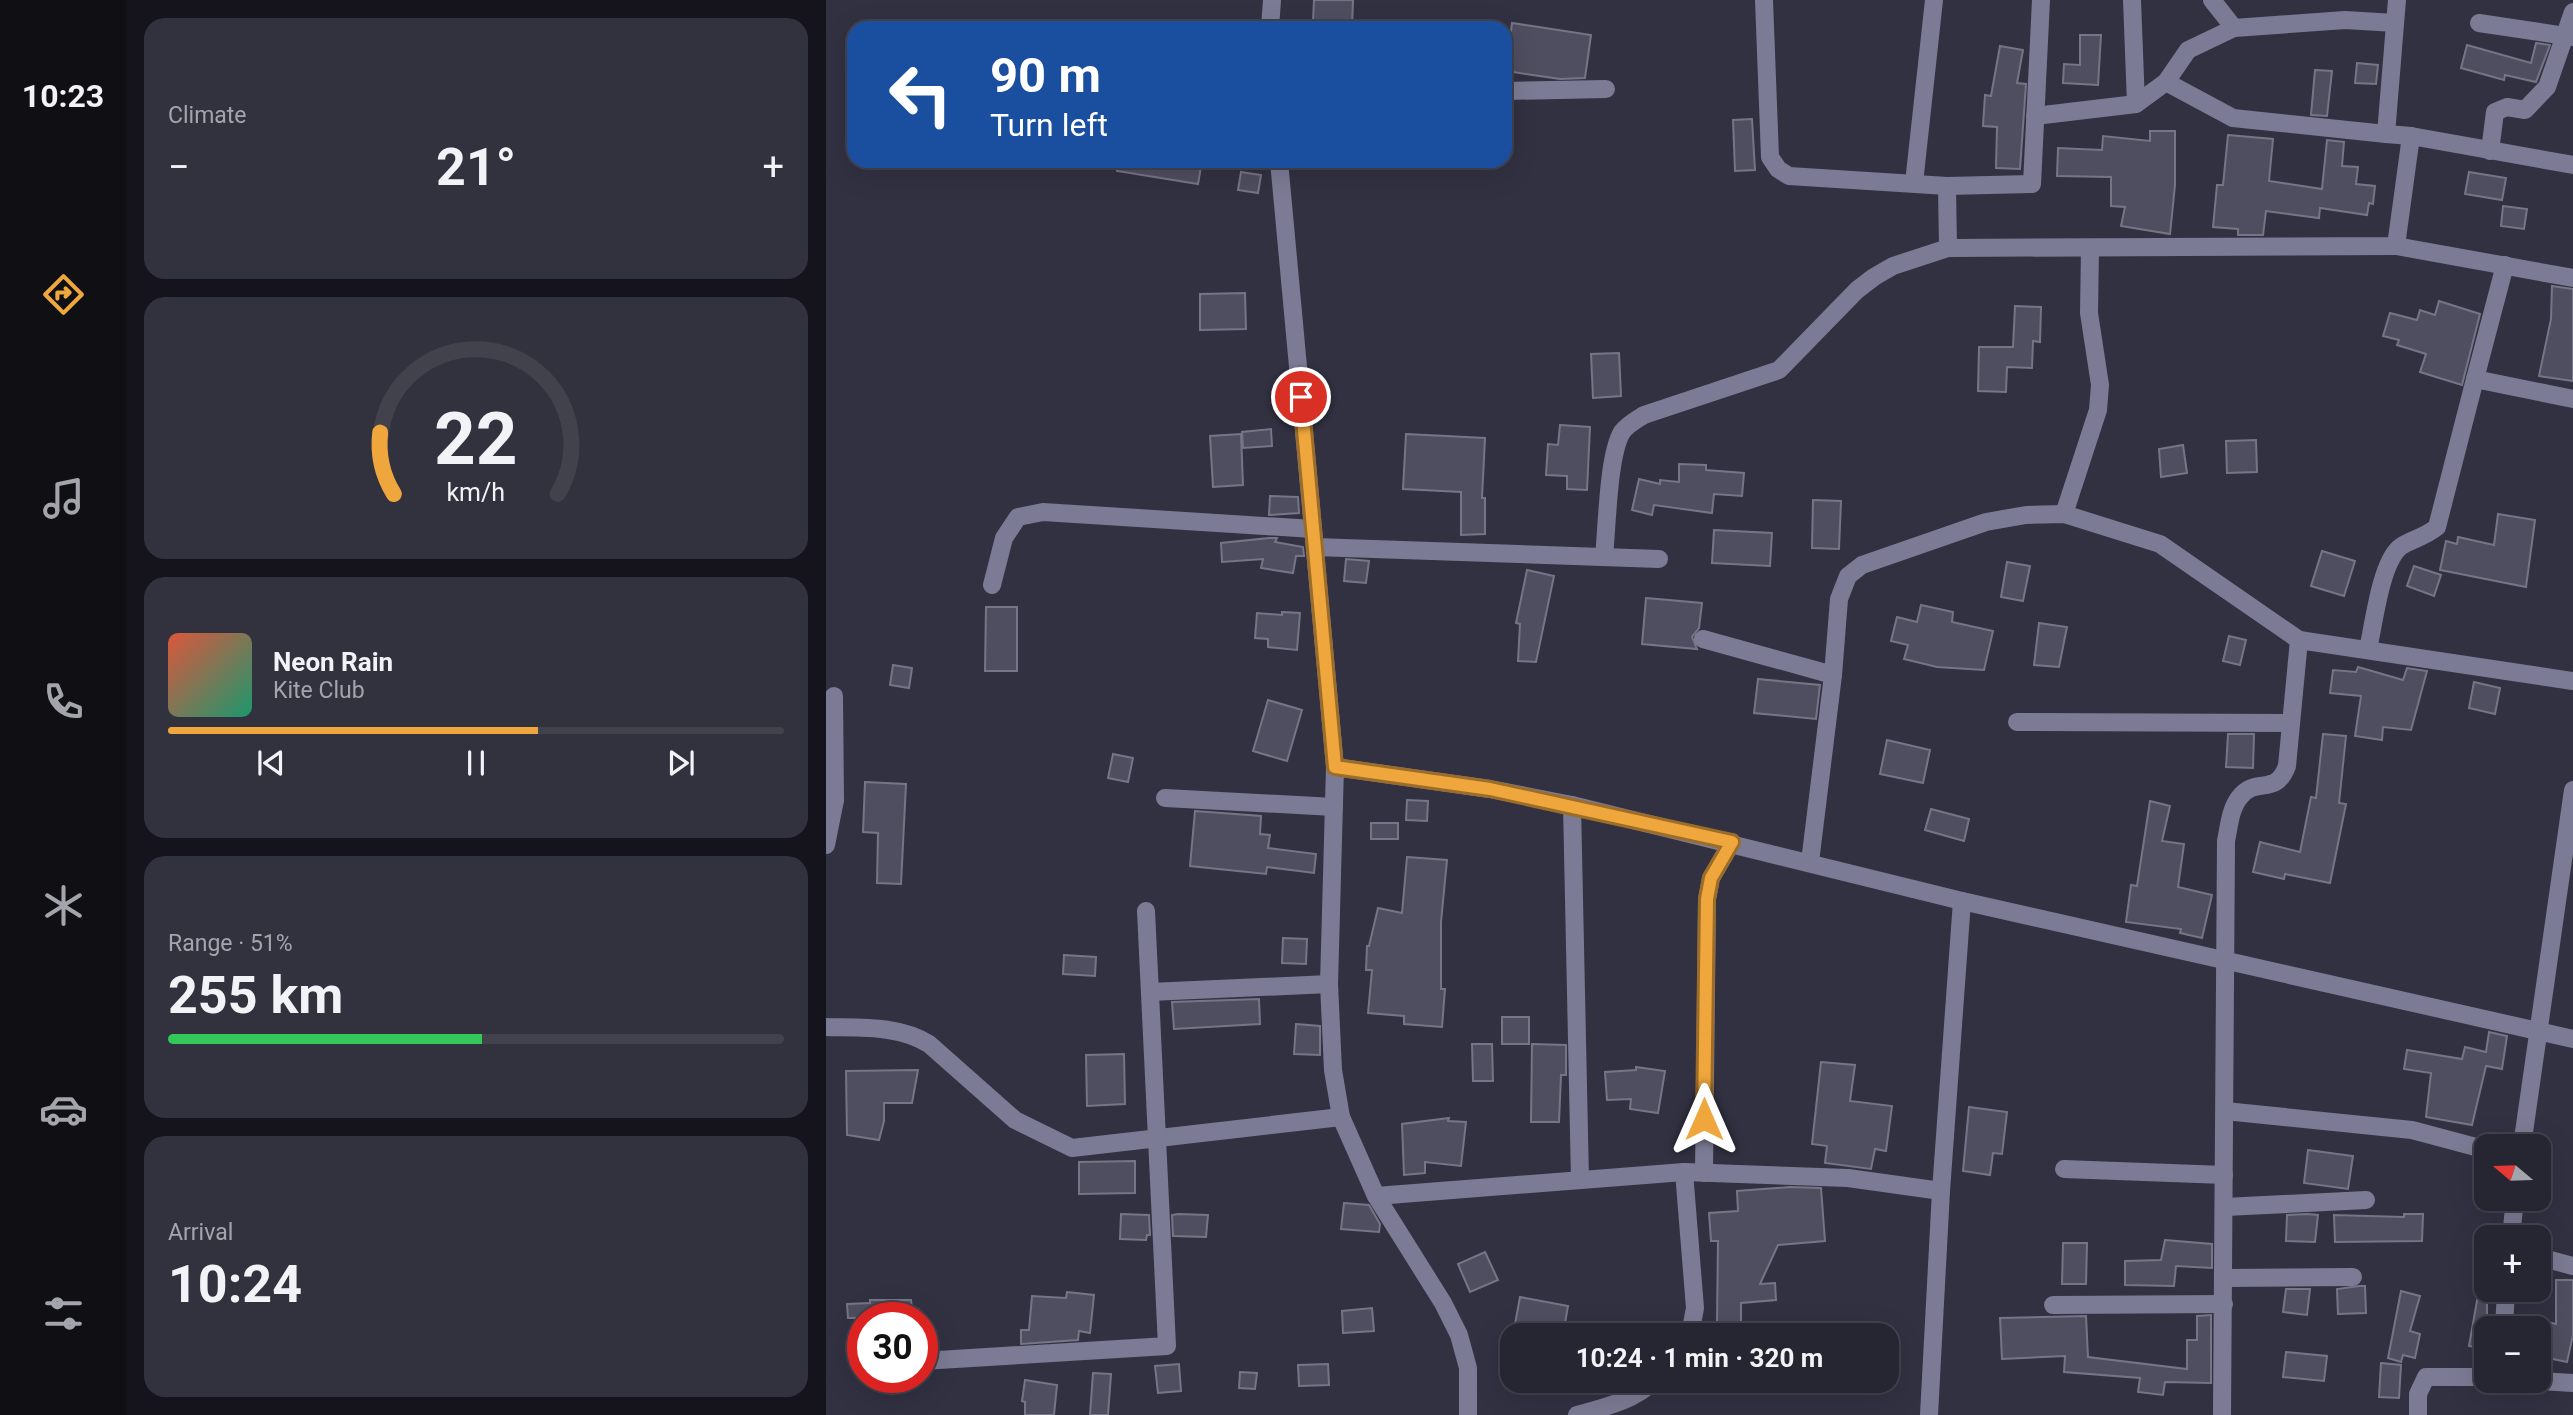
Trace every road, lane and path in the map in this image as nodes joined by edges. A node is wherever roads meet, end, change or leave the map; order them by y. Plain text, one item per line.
1 (1272, 0) edge
2 (1764, 0) edge
3 (1934, 0) edge
4 (2041, 0) edge
5 (2132, 0) edge
6 (2212, 0) edge
7 (2397, 0) edge
8 (2573, 12) edge
9 (1270, 21) edge
10 (2395, 23) junction
11 (2479, 23) dead end
12 (2234, 28) junction
13 (2569, 36) edge
14 (2166, 82) junction
15 (1606, 89) dead end
16 (1512, 91) edge
17 (2136, 104) junction
18 (2035, 116) junction
19 (2386, 134) junction
20 (2410, 136) junction
21 (2490, 151) junction
22 (2573, 165) edge
23 (1280, 168) edge
24 (1914, 183) junction
25 (1947, 186) junction
26 (2396, 246) junction
27 (1948, 248) junction
28 (2090, 248) junction
29 (2505, 265) junction
30 (2573, 278) edge
31 (2475, 379) junction
32 (2573, 399) edge
33 (2063, 514) junction
34 (1313, 529) junction
35 (1314, 548) junction
36 (1604, 557) junction
37 (1659, 559) dead end
38 (992, 585) dead end
39 (1703, 639) dead end
40 (2299, 640) junction
41 (2368, 649) junction
42 (1833, 675) junction
43 (2573, 681) edge
44 (834, 696) dead end
45 (2017, 722) dead end
46 (2291, 723) junction
47 (1335, 767) junction
48 (2573, 790) edge
49 (1165, 799) dead end
50 (831, 800) edge
51 (1572, 805) junction
52 (1334, 807) junction
53 (1732, 842) junction
54 (826, 845) edge
55 (1810, 862) junction
56 (1962, 901) junction
57 (1146, 911) dead end
58 (2224, 960) junction
59 (1329, 984) junction
60 (1150, 992) junction
61 (826, 1027) edge
62 (2540, 1031) junction
63 (2573, 1039) edge
64 (2225, 1111) junction
65 (1341, 1117) junction
66 (2524, 1134) edge
67 (1156, 1138) junction
68 (2474, 1147) edge
69 (2064, 1169) dead end
70 (1684, 1172) junction
71 (1704, 1173) junction
72 (2224, 1175) junction
73 (1580, 1180) junction
74 (1941, 1191) junction
75 (1376, 1196) junction
76 (2366, 1200) dead end
77 (2225, 1207) junction
78 (2551, 1260) edge
79 (2573, 1266) edge
80 (2353, 1277) dead end
81 (2225, 1278) junction
82 (2224, 1304) junction
83 (2053, 1305) dead end
84 (1692, 1323) edge
85 (938, 1360) edge
86 (2474, 1377) edge
87 (2551, 1382) edge
88 (2573, 1383) edge
89 (1639, 1393) edge
90 (1468, 1415) edge
91 (1577, 1415) edge
92 (1930, 1415) edge
93 (2222, 1415) edge
94 (2418, 1415) edge

1 - 9 street
2 - 24 street
3 - 24 street
4 - 18 street
5 - 17 street
6 - 12 street
7 - 10 street
8 - 13 street
10 - 12 street
10 - 19 street
11 - 13 street
12 - 14 street
13 - 21 street
14 - 17 street
14 - 19 street
15 - 16 street
17 - 18 street
18 - 25 street
19 - 20 street
20 - 21 street
20 - 26 street
21 - 22 street
23 - 34 street
24 - 25 street
25 - 27 street
26 - 28 street
26 - 29 street
27 - 28 street
27 - 36 street
28 - 33 street
29 - 30 street
29 - 31 street
31 - 32 street
31 - 41 street
33 - 40 street
33 - 42 street
34 - 35 street
34 - 38 street
35 - 36 street
35 - 47 street
36 - 37 street
39 - 42 street
40 - 41 street
40 - 46 street
41 - 43 street
42 - 55 street
44 - 50 street
45 - 46 street
46 - 58 street
47 - 51 street
47 - 52 street
48 - 62 street
49 - 52 street
50 - 54 street
51 - 53 street
51 - 73 street
52 - 59 street
53 - 55 street
53 - 71 street
55 - 56 street
56 - 58 street
56 - 74 street
57 - 60 street
58 - 62 street
58 - 64 street
59 - 60 street
59 - 65 street
60 - 67 street
61 - 67 street
62 - 63 street
62 - 66 street
64 - 68 street
64 - 72 street
65 - 67 street
65 - 75 street
67 - 85 street
69 - 72 street
70 - 71 street
70 - 73 street
70 - 84 street
71 - 74 street
72 - 77 street
73 - 75 street
74 - 92 street
75 - 90 street
76 - 77 street
77 - 81 street
78 - 79 street
80 - 81 street
81 - 82 street
82 - 83 street
82 - 93 street
86 - 94 street
87 - 88 street
89 - 91 street

